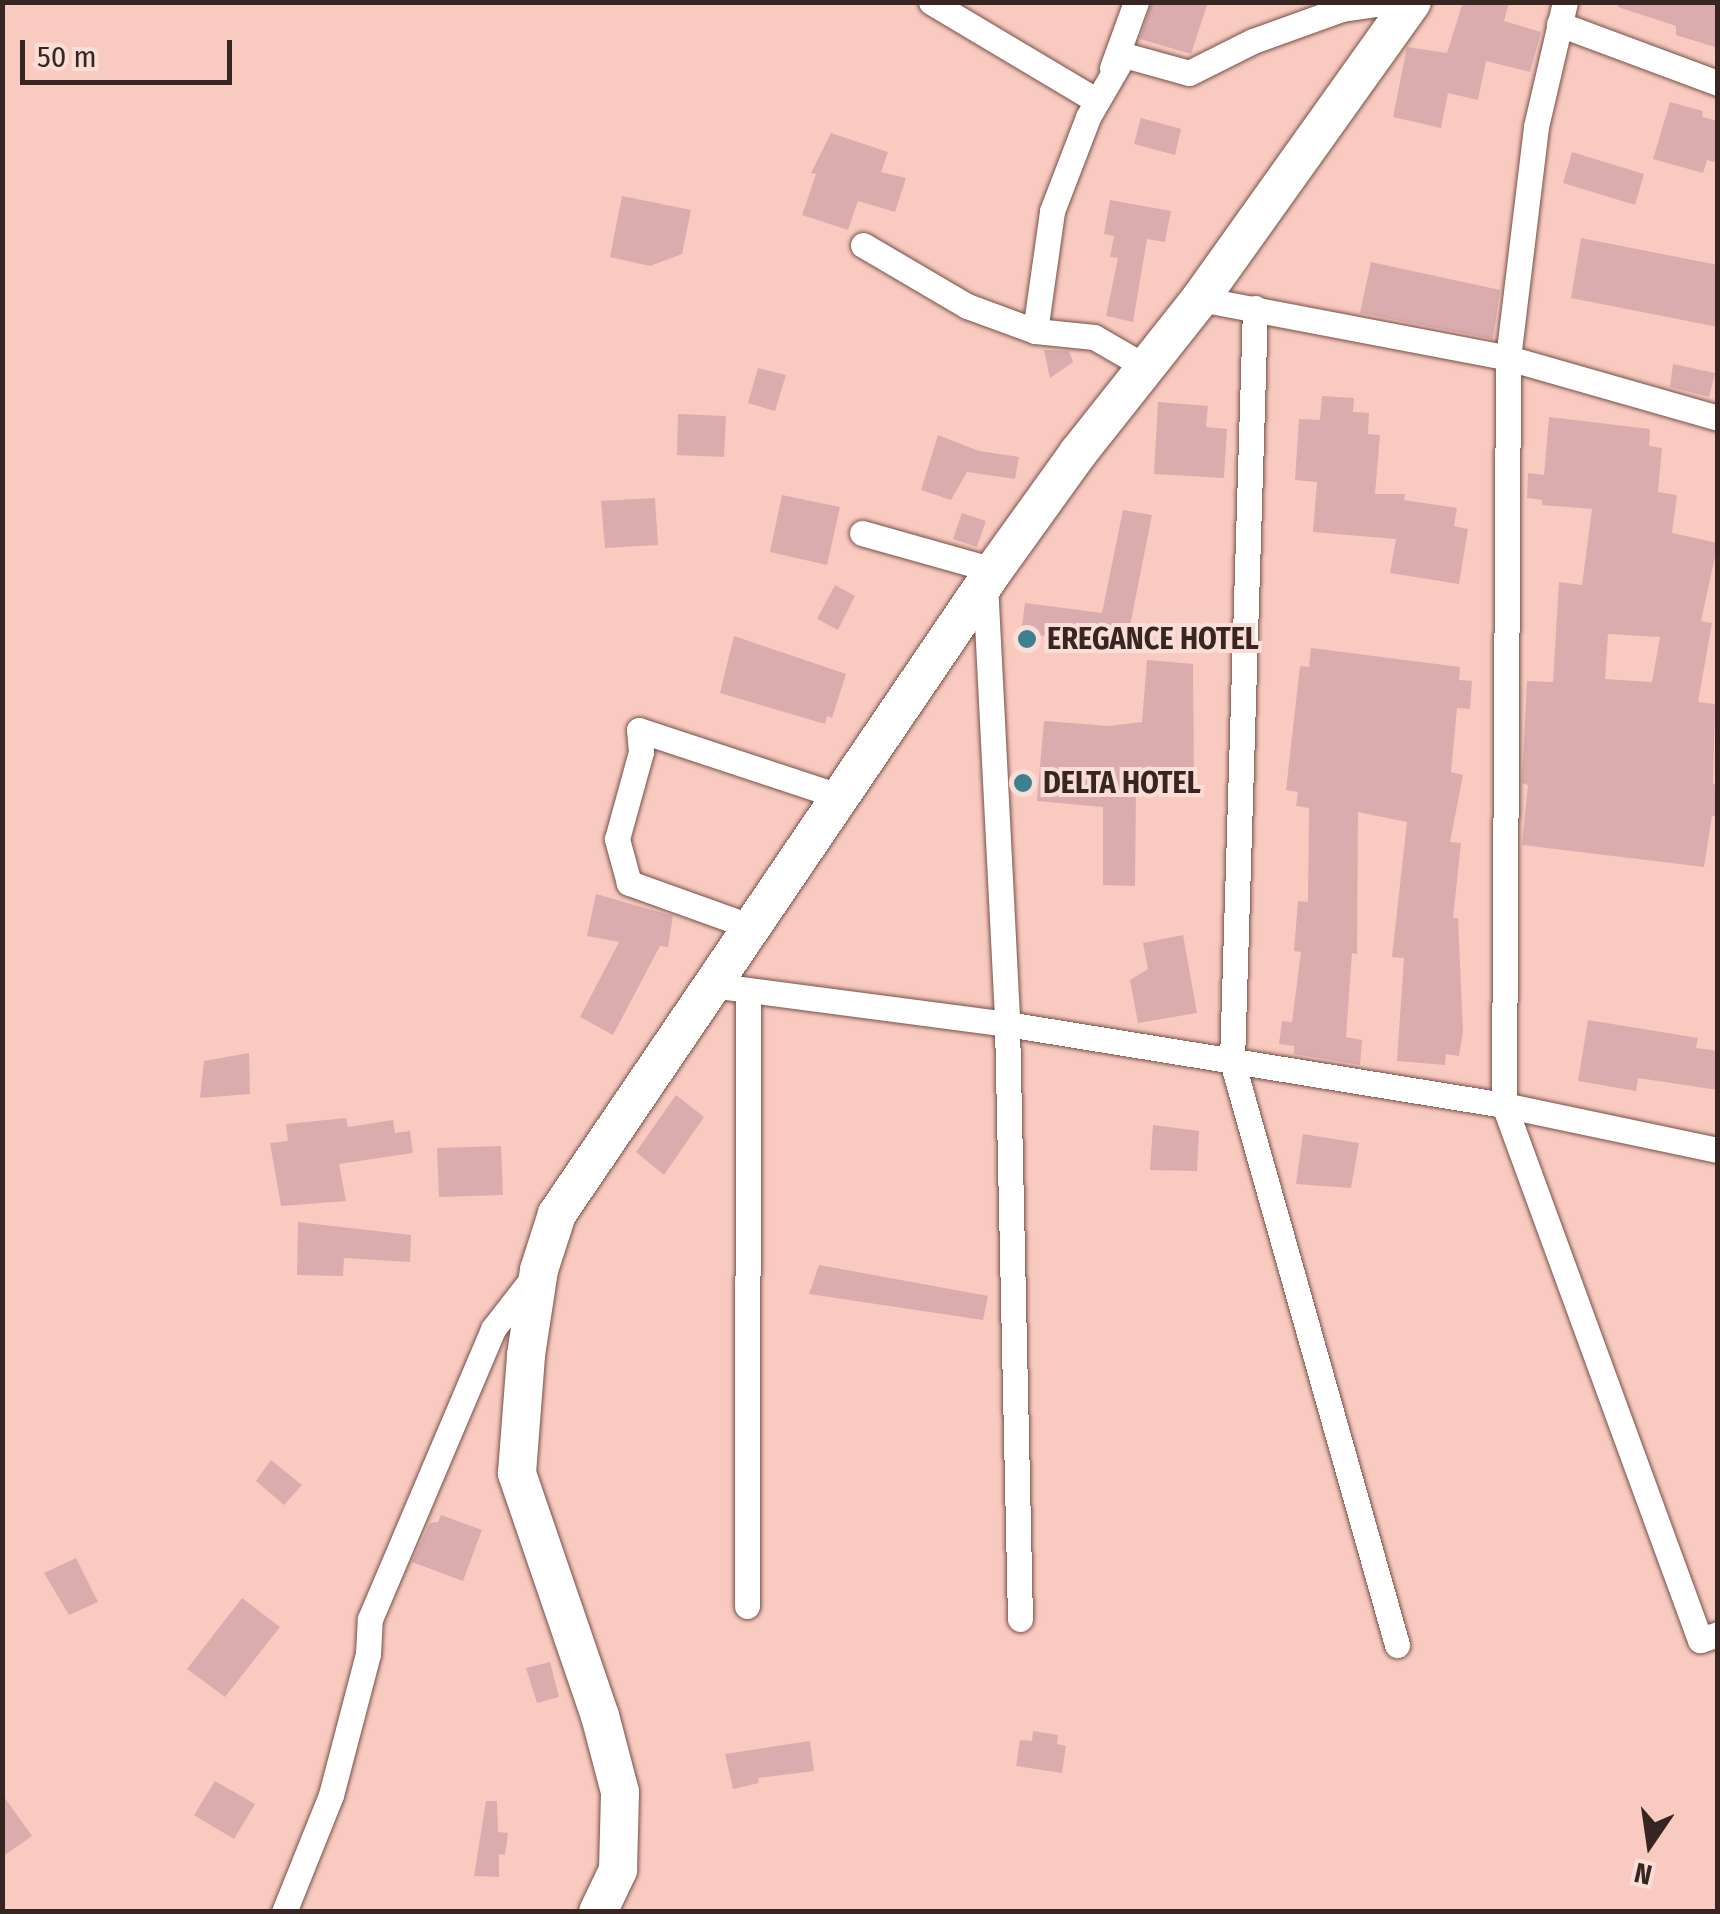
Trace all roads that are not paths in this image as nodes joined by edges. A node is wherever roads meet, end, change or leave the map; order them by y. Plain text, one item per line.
1 (931, 2) edge
2 (1136, 2) edge
3 (1390, 2) edge
4 (1412, 2) edge
5 (1562, 14) edge
6 (1718, 83) edge
7 (1101, 94) junction
8 (864, 245) dead end
9 (1200, 299) junction
10 (1255, 308) junction
11 (1035, 331) junction
12 (1508, 358) junction
13 (1146, 367) junction
14 (1718, 418) edge
15 (862, 533) dead end
16 (989, 577) junction
17 (842, 796) junction
18 (752, 927) junction
19 (711, 986) junction
20 (748, 990) junction
21 (1007, 1024) junction
22 (1232, 1060) junction
23 (1504, 1104) junction
24 (1718, 1150) edge
25 (539, 1270) junction
26 (747, 1606) dead end
27 (1020, 1619) dead end
28 (1718, 1634) edge
29 (1396, 1645) dead end
30 (284, 1912) edge
31 (598, 1912) edge

1 - 7 street
2 - 7 street
3 - 7 street
4 - 9 main road
5 - 6 street
5 - 12 street
7 - 11 street
8 - 11 street
9 - 10 street
9 - 13 main road
10 - 12 street
10 - 22 street
11 - 13 street
12 - 14 street
12 - 23 street
13 - 16 main road
15 - 16 street
16 - 17 main road
16 - 21 street
17 - 18 main road
17 - 18 street
18 - 19 main road
19 - 20 street
19 - 25 main road
20 - 21 street
20 - 26 street
21 - 22 street
21 - 27 street
22 - 23 street
22 - 29 street
23 - 24 street
23 - 28 street
25 - 30 street
25 - 31 main road

